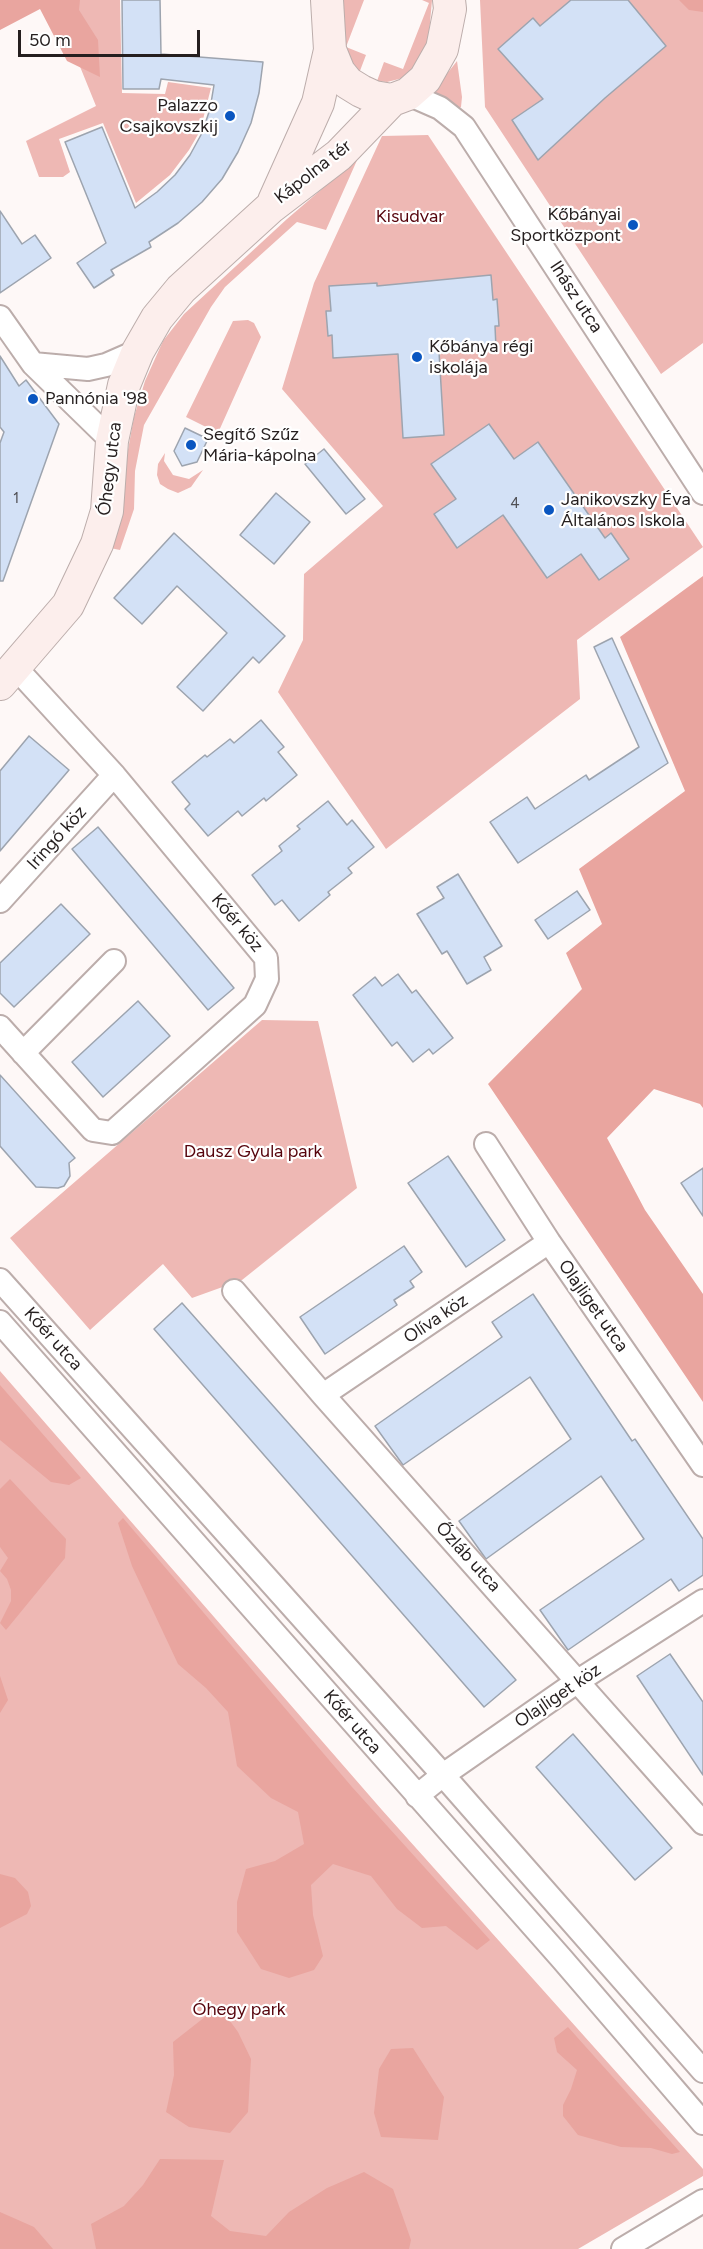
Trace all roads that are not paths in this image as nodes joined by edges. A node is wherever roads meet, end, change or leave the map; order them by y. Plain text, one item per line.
1 (327, 0) edge
2 (449, 0) edge
3 (330, 50) junction
4 (400, 97) junction
5 (271, 207) junction
6 (0, 317) edge
7 (138, 351) junction
8 (33, 364) junction
9 (112, 441) junction
10 (703, 493) edge
11 (8, 676) edge
12 (114, 775) junction
13 (0, 901) edge
14 (114, 961) dead end
15 (0, 1027) edge
16 (23, 1053) junction
17 (486, 1144) dead end
18 (549, 1242) junction
19 (0, 1280) edge
20 (234, 1291) dead end
21 (0, 1322) edge
22 (323, 1395) junction
23 (703, 1465) edge
24 (703, 1601) edge
25 (578, 1681) junction
26 (443, 1775) junction
27 (417, 1796) junction
28 (703, 1823) edge
29 (703, 2071) edge
30 (703, 2123) edge
31 (703, 2201) edge
32 (623, 2249) edge

1 - 3 street, Kápolna tér
2 - 4 street, Kápolna tér
3 - 4 street, Kápolna tér
3 - 5 street, Kápolna tér
4 - 5 street, Kápolna tér
4 - 10 street, Ihász utca
5 - 7 street, Óhegy utca
6 - 8 street
7 - 8 street
7 - 9 street, Óhegy utca
8 - 9 street
9 - 11 street, Óhegy utca
11 - 12 street, Kőér köz
12 - 13 street, Iringó köz
12 - 16 street, Kőér köz
14 - 16 street
15 - 16 street, Kőér köz
17 - 18 street, Olajliget utca
18 - 22 street, Olíva köz
18 - 23 street, Olajliget utca
19 - 26 street, Kőér utca
20 - 22 street, Őzláb utca
21 - 27 street, Kőér utca
22 - 25 street, Őzláb utca
24 - 25 street, Olajliget köz
25 - 26 street, Olajliget köz
25 - 28 street, Őzláb utca
26 - 27 street, Olajliget köz
26 - 29 street, Kőér utca
27 - 30 street, Kőér utca
31 - 32 street

